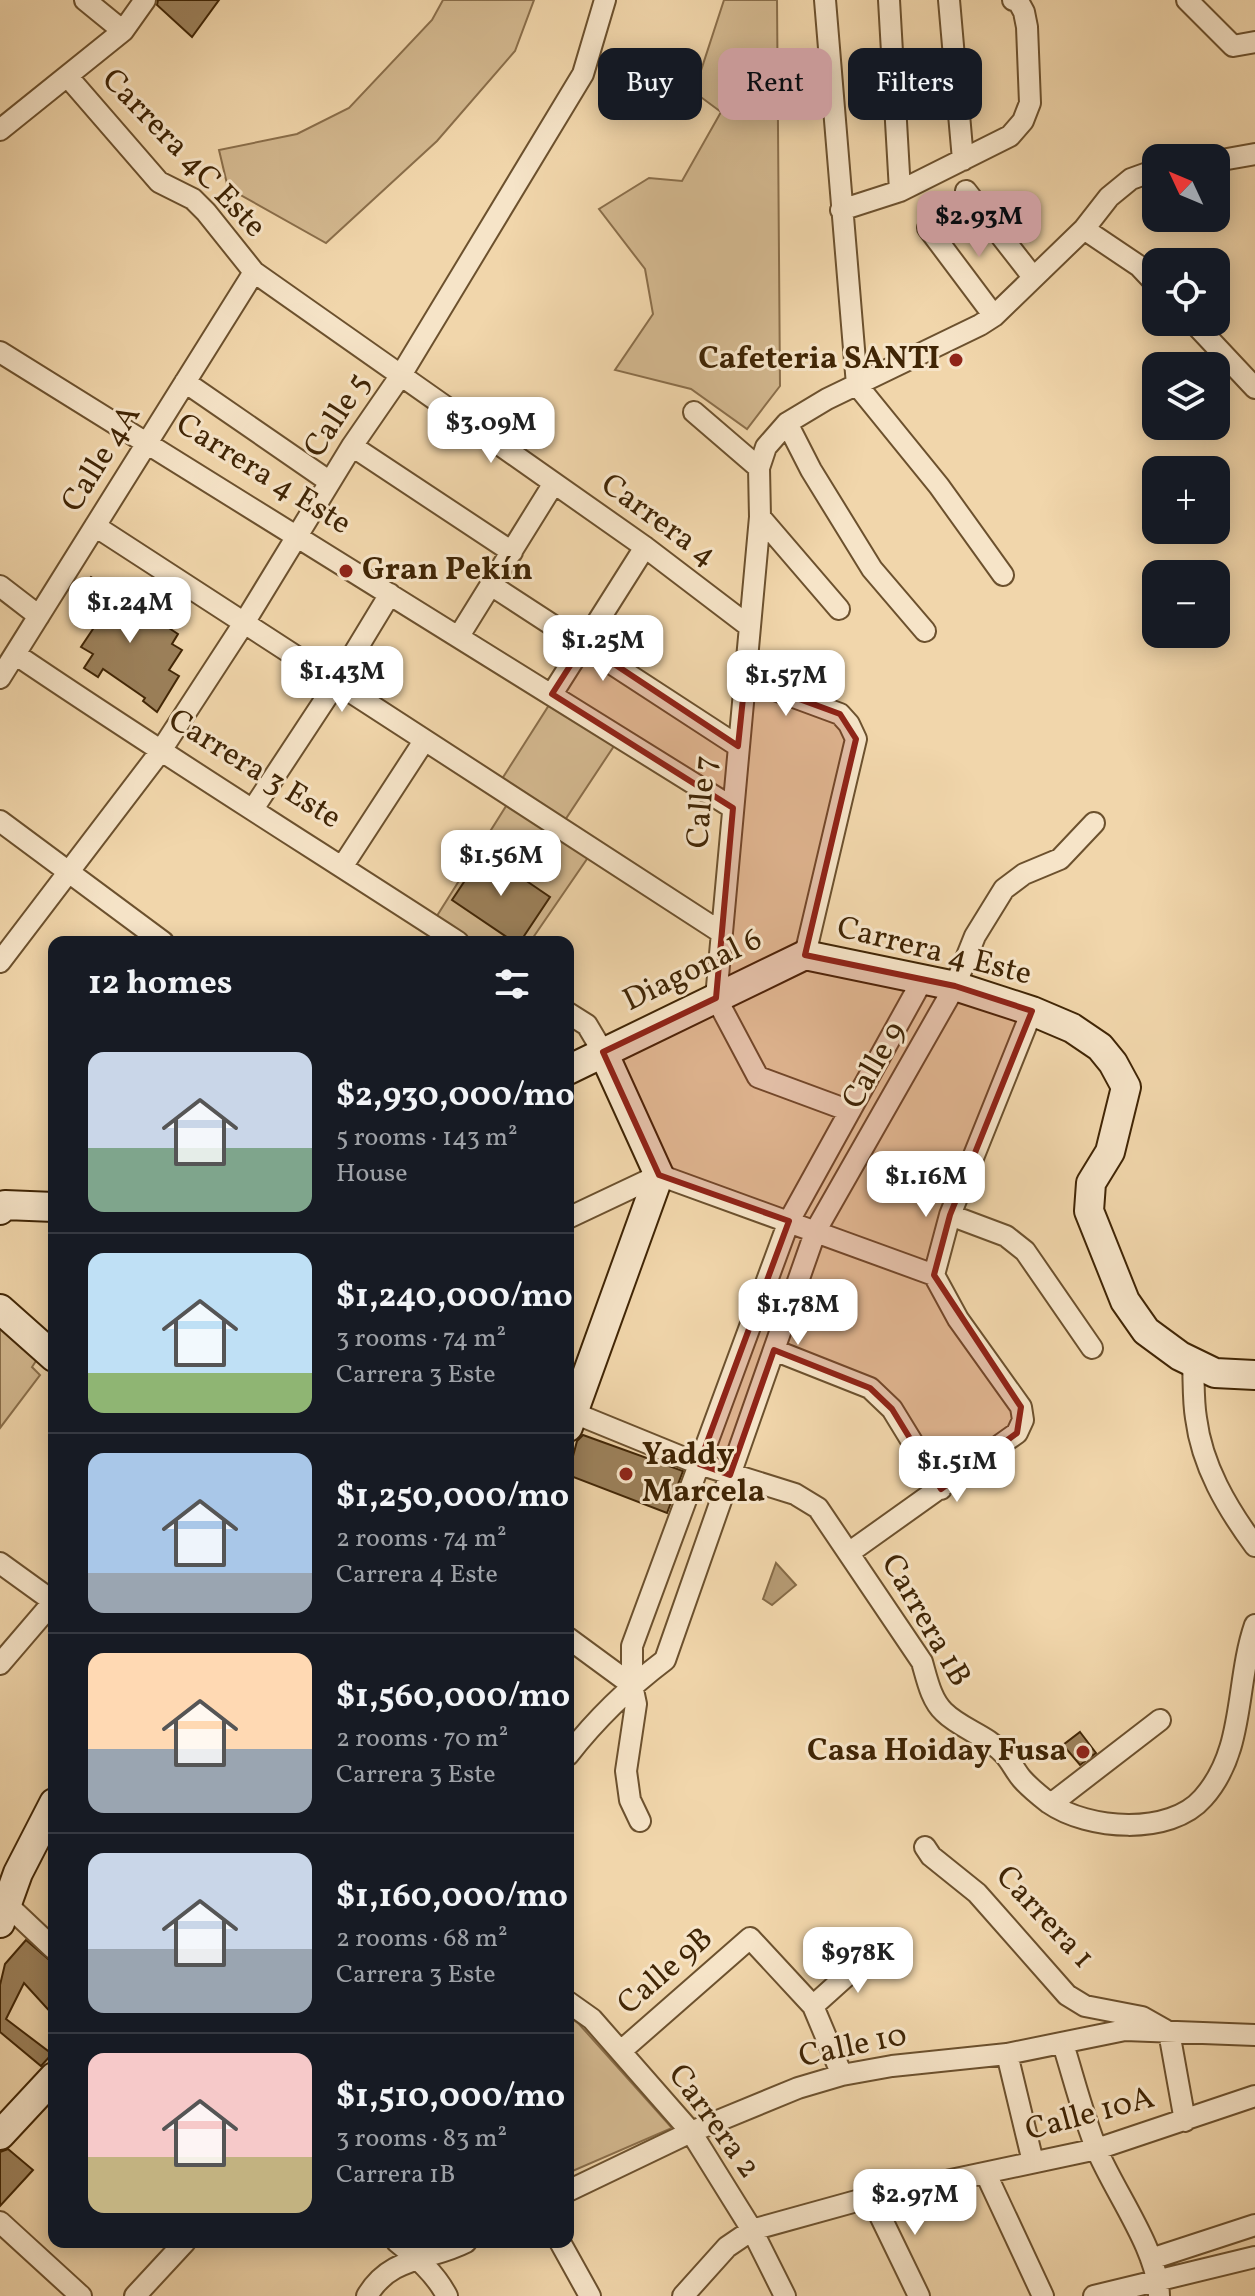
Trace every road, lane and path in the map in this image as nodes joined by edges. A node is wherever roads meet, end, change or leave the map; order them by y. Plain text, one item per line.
1 (85, 0) edge
2 (145, 0) edge
3 (605, 0) edge
4 (825, 0) edge
5 (889, 0) edge
6 (949, 0) edge
7 (1013, 0) edge
8 (1194, 2) edge
9 (123, 31) junction
10 (1255, 42) edge
11 (68, 77) junction
12 (0, 130) edge
13 (1255, 154) edge
14 (1230, 158) edge
15 (963, 160) junction
16 (1142, 175) edge
17 (900, 191) junction
18 (966, 191) dead end
19 (841, 210) junction
20 (928, 228) dead end
21 (1084, 229) junction
22 (1142, 269) edge
23 (254, 272) junction
24 (1033, 277) junction
25 (994, 316) junction
26 (1206, 336) edge
27 (0, 352) edge
28 (401, 375) junction
29 (185, 382) junction
30 (857, 385) junction
31 (1255, 388) edge
32 (694, 412) dead end
33 (787, 423) junction
34 (147, 443) junction
35 (352, 446) junction
36 (759, 468) junction
37 (330, 482) junction
38 (554, 483) junction
39 (760, 517) junction
40 (95, 526) junction
41 (296, 536) junction
42 (645, 547) junction
43 (512, 552) junction
44 (1003, 575) dead end
45 (491, 585) junction
46 (0, 586) edge
47 (390, 594) junction
48 (839, 609) dead end
49 (39, 616) junction
50 (244, 623) junction
51 (750, 627) junction
52 (925, 631) dead end
53 (459, 636) junction
54 (584, 644) junction
55 (15, 654) junction
56 (0, 678) edge
57 (745, 679) junction
58 (336, 683) junction
59 (552, 694) junction
60 (424, 741) junction
61 (738, 746) junction
62 (160, 752) junction
63 (733, 808) junction
64 (253, 809) junction
65 (0, 821) edge
66 (1094, 823) dead end
67 (342, 867) junction
68 (70, 872) junction
69 (722, 933) junction
70 (155, 936) edge
71 (449, 936) edge
72 (805, 955) junction
73 (0, 962) edge
74 (923, 979) junction
75 (955, 986) junction
76 (716, 998) junction
77 (1032, 1011) junction
78 (574, 1017) edge
79 (603, 1052) junction
80 (574, 1067) edge
81 (850, 1111) junction
82 (659, 1175) junction
83 (2, 1205) edge
84 (48, 1207) edge
85 (574, 1215) edge
86 (950, 1215) junction
87 (789, 1221) junction
88 (816, 1230) junction
89 (934, 1275) junction
90 (0, 1309) edge
91 (1092, 1348) dead end
92 (774, 1350) junction
93 (48, 1352) edge
94 (1193, 1363) junction
95 (1255, 1375) edge
96 (574, 1405) edge
97 (574, 1417) edge
98 (699, 1464) junction
99 (730, 1475) junction
100 (941, 1489) junction
101 (1255, 1546) edge
102 (850, 1552) junction
103 (0, 1563) edge
104 (48, 1598) edge
105 (48, 1609) edge
106 (1255, 1625) edge
107 (574, 1642) edge
108 (0, 1664) edge
109 (632, 1685) junction
110 (1160, 1720) dead end
111 (574, 1747) edge
112 (1051, 1804) junction
113 (48, 1815) edge
114 (640, 1821) dead end
115 (925, 1847) dead end
116 (2, 1908) edge
117 (48, 1944) edge
118 (873, 1952) dead end
119 (574, 2006) edge
120 (813, 2006) junction
121 (1169, 2032) junction
122 (1255, 2035) edge
123 (1063, 2044) junction
124 (621, 2051) junction
125 (1007, 2054) junction
126 (842, 2075) junction
127 (48, 2083) edge
128 (1255, 2096) edge
129 (1185, 2121) junction
130 (691, 2132) junction
131 (0, 2135) edge
132 (1097, 2149) junction
133 (1033, 2162) junction
134 (986, 2174) junction
135 (574, 2188) edge
136 (871, 2197) junction
137 (0, 2222) edge
138 (1255, 2225) edge
139 (752, 2230) junction
140 (179, 2248) edge
141 (405, 2248) edge
142 (455, 2248) edge
143 (563, 2248) edge
144 (1255, 2257) edge
145 (419, 2259) junction
146 (1151, 2259) junction
147 (1159, 2288) edge
148 (81, 2296) edge
149 (135, 2296) edge
150 (367, 2296) edge
151 (447, 2296) edge
152 (590, 2296) edge
153 (683, 2296) edge
154 (785, 2296) edge
155 (919, 2296) edge
156 (1043, 2296) edge
157 (1094, 2296) edge

1 - 9 street
2 - 9 street
3 - 28 street, Calle 5
4 - 19 street
5 - 17 street
6 - 15 street
7 - 15 street
8 - 10 street
9 - 11 street
11 - 12 street
11 - 23 street, Carrera 4C Este
13 - 14 street
15 - 17 street
16 - 21 street
17 - 19 street
18 - 24 street
19 - 30 street
20 - 25 street
21 - 22 street
21 - 24 street
23 - 28 street, Carrera 4
23 - 29 street, Calle 4A
24 - 25 street
25 - 30 street
26 - 31 street
27 - 34 street, Carrera 4 Este
28 - 35 street, Calle 5
28 - 38 street, Carrera 4
29 - 34 street, Calle 4A
29 - 37 street
30 - 33 street
30 - 44 street
32 - 36 street
33 - 36 street
33 - 52 street
34 - 40 street, Calle 4A
34 - 41 street, Carrera 4 Este
35 - 37 street, Calle 5
35 - 43 street
36 - 39 street, Calle 7
37 - 41 street, Calle 5
38 - 42 street, Carrera 4
38 - 43 street
39 - 48 street
39 - 51 street, Calle 7
40 - 49 street, Calle 4A
40 - 50 street
41 - 47 street, Carrera 4 Este
41 - 50 street, Calle 5
42 - 51 street, Carrera 4
42 - 54 street
43 - 45 street
45 - 53 street
45 - 54 street
46 - 49 street
47 - 53 street, Carrera 4 Este
47 - 58 street
49 - 55 street, Calle 4A
50 - 58 street
50 - 62 street, Calle 5
51 - 57 street, Calle 7
53 - 59 street, Carrera 4 Este
54 - 59 street
54 - 61 street
55 - 56 street, Calle 4A
55 - 62 street, Carrera 3 Este
57 - 61 street, Calle 7
57 - 72 street
58 - 60 street
58 - 64 street
59 - 63 street, Carrera 4 Este
60 - 67 street
60 - 69 street
61 - 63 street, Calle 7
62 - 64 street, Carrera 3 Este
62 - 68 street, Calle 5
63 - 69 street, Calle 7
64 - 67 street, Carrera 3 Este
65 - 68 street
66 - 75 street, Calle 9
67 - 71 street, Carrera 3 Este
68 - 70 street
68 - 73 street, Calle 5
69 - 76 street, Calle 7
72 - 74 main road, Carrera 4 Este
72 - 76 main road, Diagonal 6
74 - 75 main road, Carrera 4 Este
74 - 81 street, Calle 9
75 - 77 main road, Carrera 4 Este
75 - 88 street, Calle 9
76 - 79 main road, Diagonal 6
76 - 81 street
77 - 86 street
77 - 94 main road, Carrera 4 Este
78 - 79 street
79 - 80 main road, Diagonal 6
79 - 82 main road
81 - 87 street, Calle 9
82 - 85 street
82 - 87 street
82 - 96 main road
83 - 84 main road
86 - 89 street
86 - 91 street
87 - 88 street
87 - 98 street, Calle 9
88 - 89 street
88 - 92 street, Calle 9
89 - 100 street
90 - 93 main road
92 - 99 street, Calle 9
92 - 100 street
94 - 95 main road, Carrera 4 Este
94 - 101 street
97 - 98 street, Carrera 1B
98 - 99 street, Carrera 1B
98 - 109 street, Calle 9
99 - 102 street, Carrera 1B
99 - 109 street, Calle 9
100 - 102 street
102 - 112 street, Carrera 1B
103 - 104 street
105 - 108 street
106 - 112 street, Carrera 1B
107 - 109 street
109 - 111 street, Calle 9
109 - 114 street
110 - 112 street
113 - 116 main road
115 - 121 street, Carrera 1
116 - 117 street
118 - 120 street
119 - 124 street, Carrera 2
120 - 124 street, Calle 9B
120 - 126 street
121 - 122 street, Calle 10
121 - 123 street, Calle 10
121 - 129 street
123 - 125 street, Calle 10
123 - 132 street
124 - 130 street, Carrera 2
125 - 126 street, Calle 10
125 - 133 street
126 - 130 street, Calle 10
127 - 131 main road
128 - 129 street, Calle 10A
129 - 132 street, Calle 10A
130 - 135 street, Calle 10
130 - 139 street, Carrera 2
132 - 133 street, Calle 10A
132 - 146 street
133 - 134 street, Calle 10A
134 - 136 street, Calle 10A
134 - 156 street
136 - 139 street, Calle 10A
136 - 155 street
137 - 148 street
138 - 146 street
139 - 153 street, Calle 10A
139 - 154 street, Carrera 2
140 - 149 street
141 - 145 street
142 - 145 street
143 - 152 street
144 - 147 street
145 - 150 street
145 - 151 street
146 - 147 street
147 - 157 street

